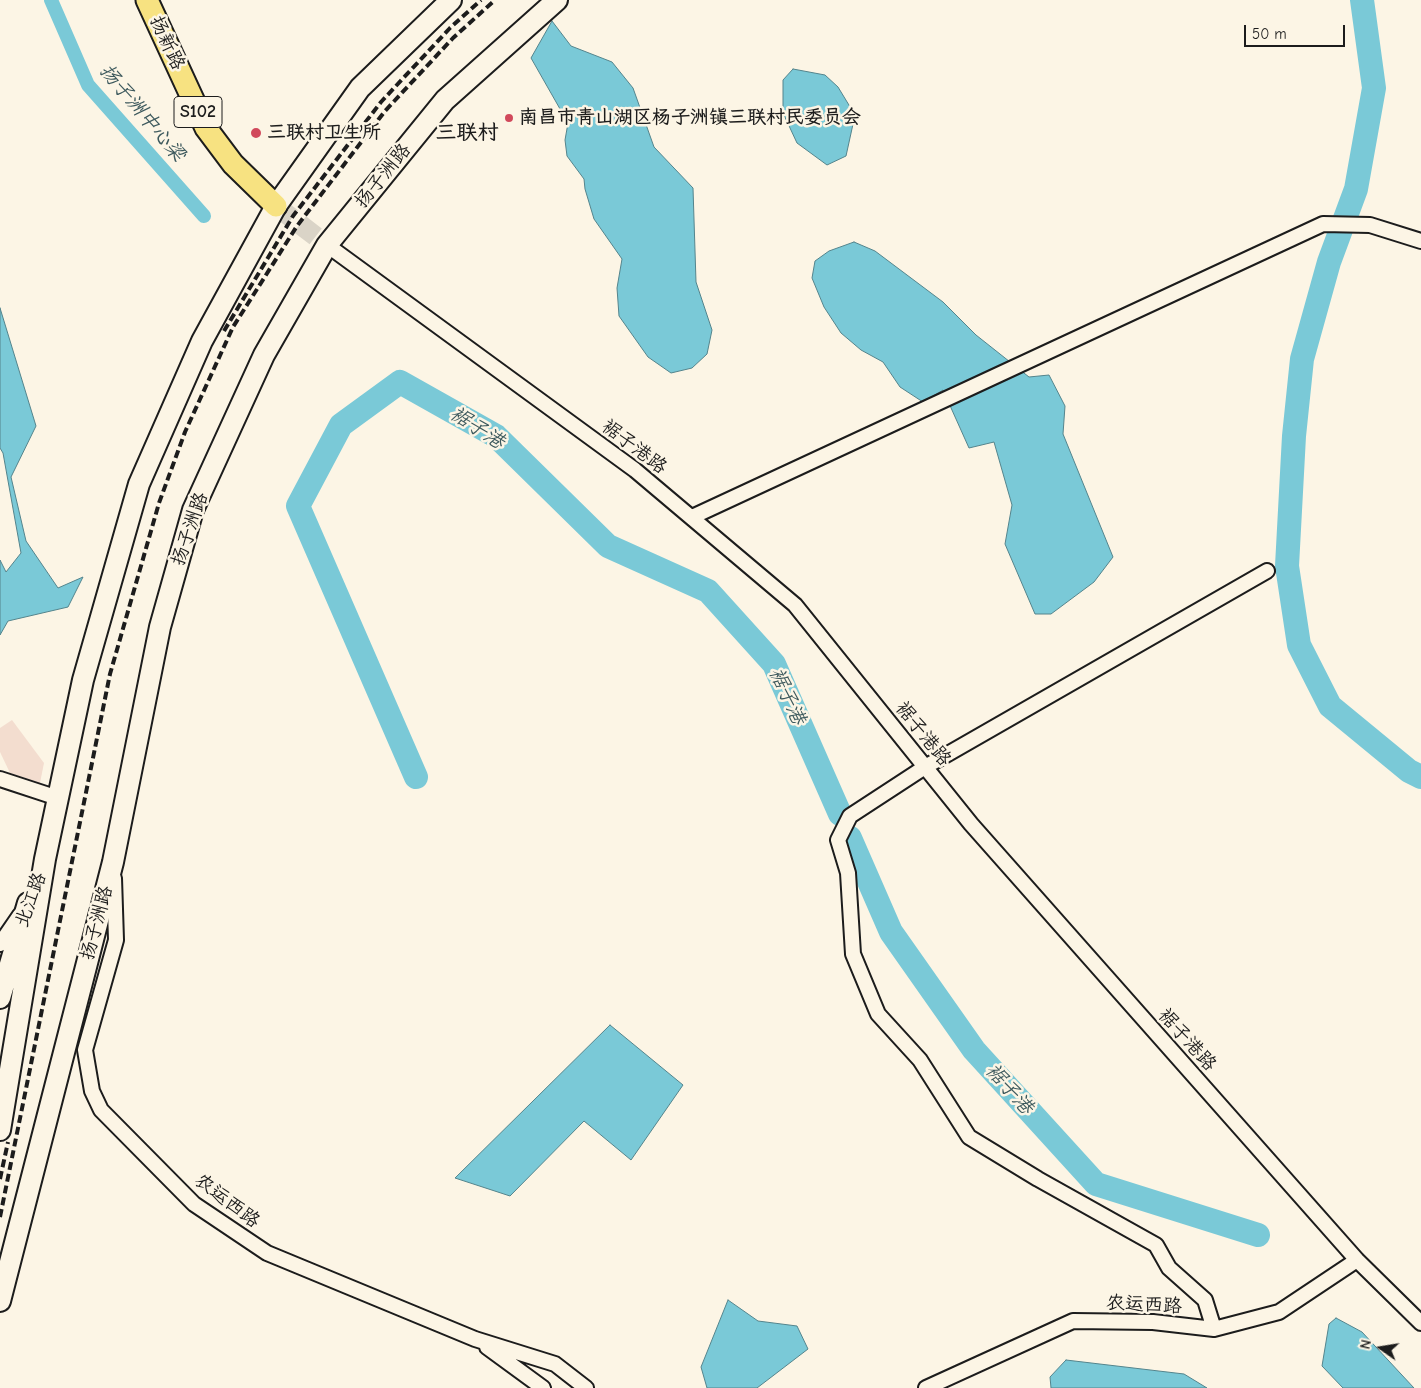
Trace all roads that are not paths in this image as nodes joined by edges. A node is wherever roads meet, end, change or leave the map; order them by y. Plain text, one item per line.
1 (147, 0) edge
2 (451, 0) edge
3 (557, 0) edge
4 (276, 206) junction
5 (1421, 241) edge
6 (327, 245) junction
7 (692, 518) junction
8 (1267, 571) dead end
9 (925, 767) junction
10 (0, 779) edge
11 (58, 798) junction
12 (45, 859) junction
13 (113, 862) junction
14 (26, 906) junction
15 (0, 944) edge
16 (0, 998) edge
17 (0, 1130) edge
18 (1357, 1260) junction
19 (0, 1301) edge
20 (1421, 1323) edge
21 (1214, 1329) junction
22 (475, 1339) junction
23 (543, 1388) edge
24 (586, 1388) edge
25 (926, 1388) edge

1 - 4 main road, 扬新路 / S102
2 - 4 main road
3 - 6 main road, 扬子洲路
4 - 11 main road
5 - 7 street
6 - 7 street, 裾子港路
6 - 13 main road, 扬子洲路
7 - 9 street, 裾子港路
8 - 9 street
9 - 18 street, 裾子港路
9 - 21 street
10 - 11 street
11 - 12 main road
12 - 14 main road, 北江路
12 - 17 main road
13 - 19 main road, 扬子洲路
13 - 22 street, 农运西路
14 - 15 street
14 - 16 main road, 北江路
18 - 20 street, 裾子港路
18 - 21 street, 农运西路
21 - 25 street, 农运西路
22 - 23 street
22 - 24 street, 农运西路

